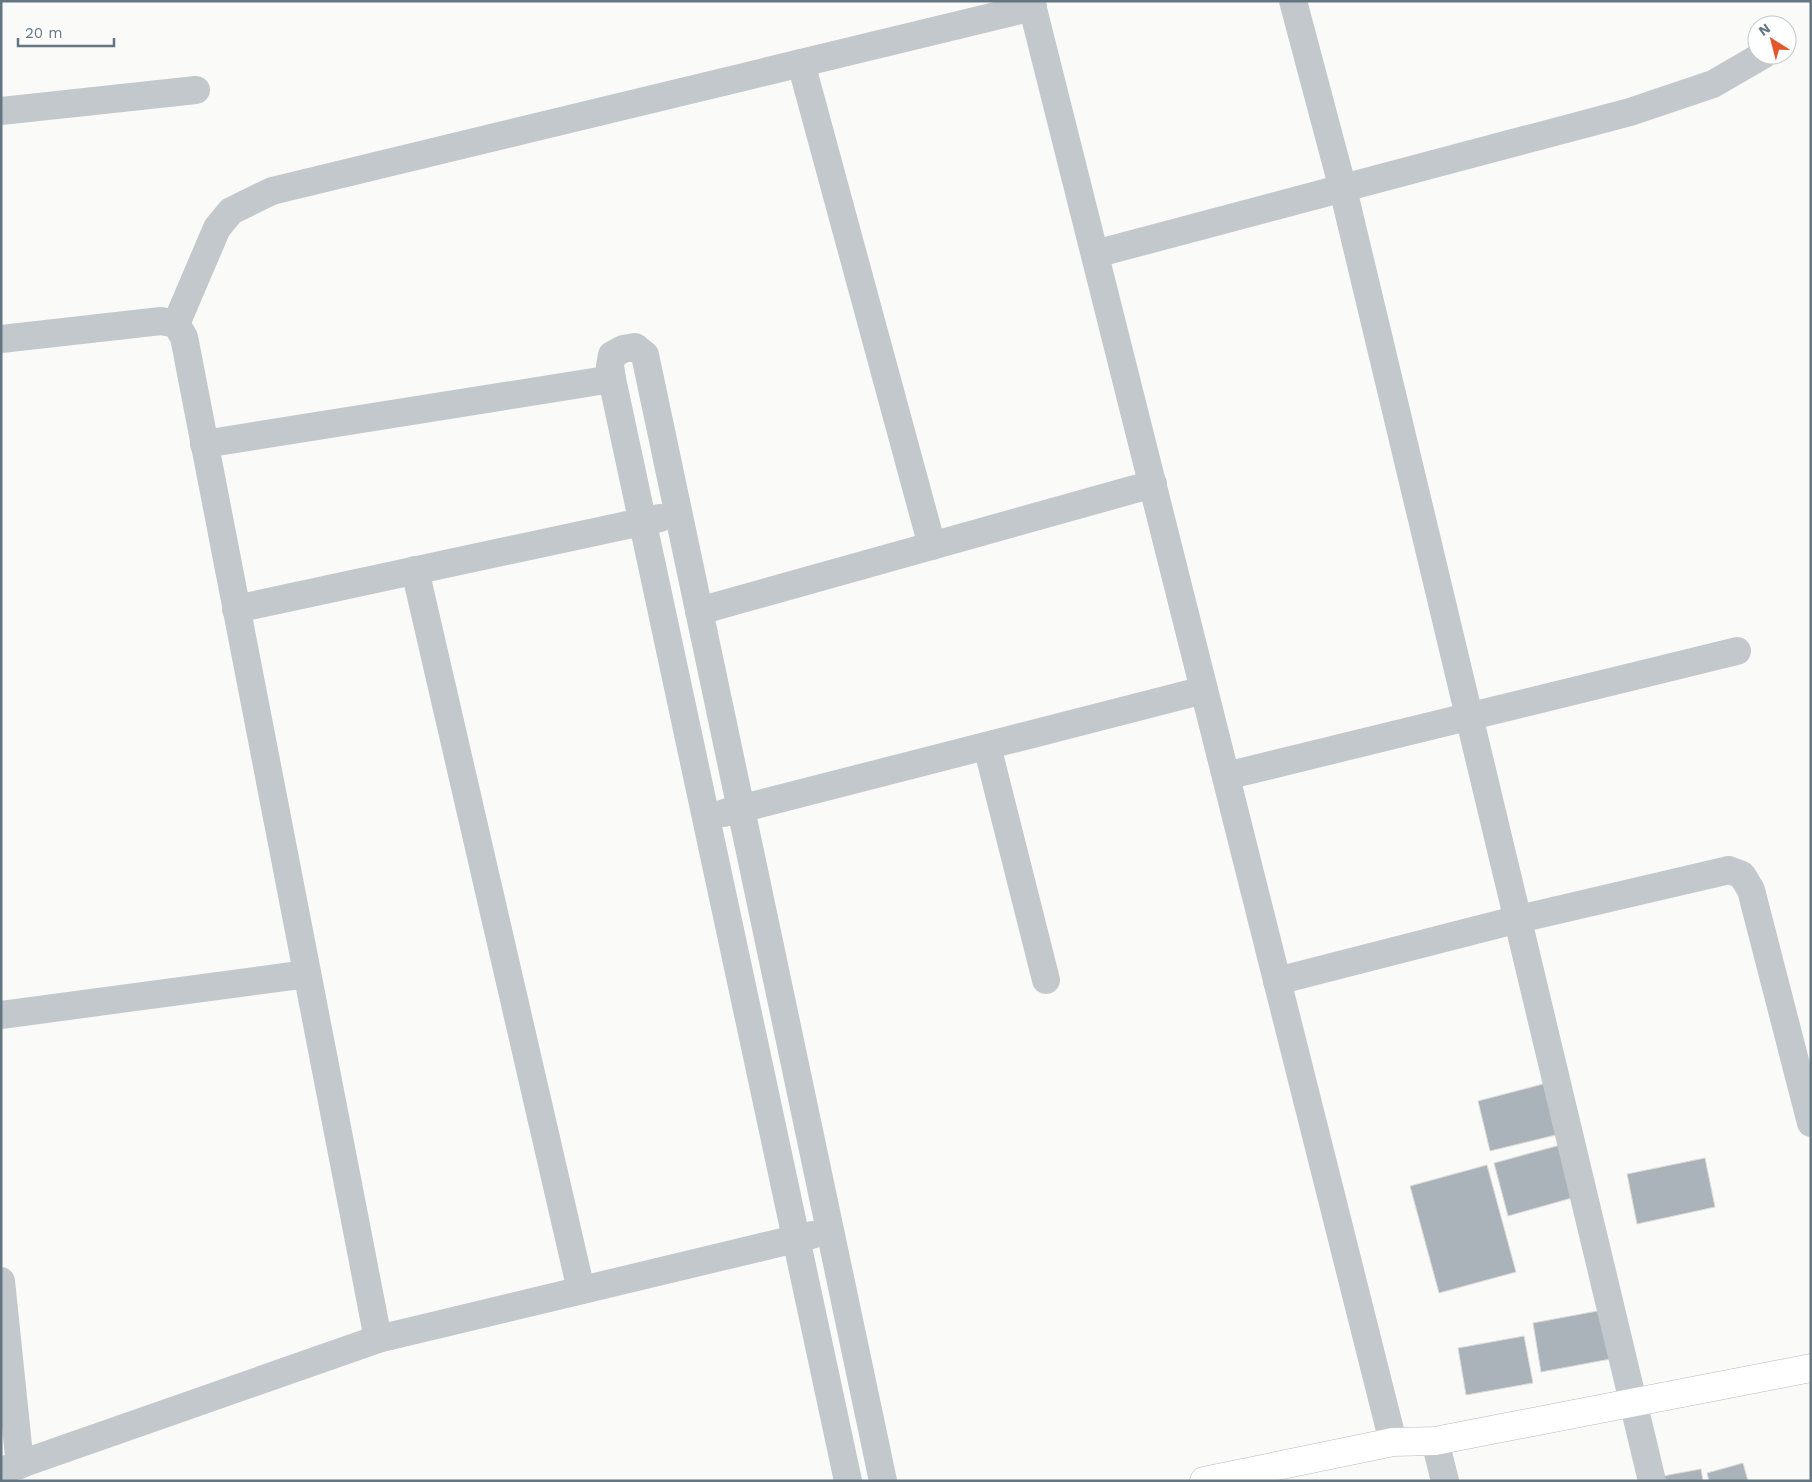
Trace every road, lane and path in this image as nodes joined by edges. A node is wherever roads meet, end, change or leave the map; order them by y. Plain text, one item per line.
1 (1293, 1) edge
2 (1032, 4) edge
3 (801, 63) junction
4 (1747, 64) edge
5 (196, 90) dead end
6 (1, 111) edge
7 (1343, 189) junction
8 (1095, 254) junction
9 (176, 324) junction
10 (1, 340) edge
11 (612, 379) junction
12 (204, 444) junction
13 (1153, 484) junction
14 (679, 514) junction
15 (643, 522) junction
16 (932, 546) junction
17 (414, 570) junction
18 (236, 609) junction
19 (699, 611) junction
20 (1737, 650) dead end
21 (1204, 690) junction
22 (1470, 716) junction
23 (987, 746) junction
24 (1226, 776) junction
25 (741, 810) junction
26 (705, 818) junction
27 (1519, 919) junction
28 (307, 974) junction
29 (1046, 980) dead end
30 (1277, 981) junction
31 (1, 1015) edge
32 (1811, 1123) edge
33 (830, 1231) junction
34 (794, 1239) junction
35 (1, 1281) edge
36 (581, 1290) junction
37 (378, 1339) junction
38 (1811, 1368) edge
39 (1635, 1402) junction
40 (1435, 1441) junction
41 (1393, 1442) junction
42 (11, 1468) edge
43 (848, 1481) edge
44 (883, 1481) edge
45 (1204, 1481) edge
46 (1445, 1481) edge
47 (1652, 1481) edge

1 - 7 street
2 - 3 street
2 - 8 street
3 - 9 street
3 - 16 street
4 - 7 street
5 - 6 street
7 - 8 street
7 - 22 street
8 - 13 street
9 - 10 street
9 - 12 street
11 - 12 street
11 - 14 street
11 - 15 street
12 - 18 street
13 - 16 street
13 - 21 street
14 - 15 street
14 - 19 street
15 - 17 street
15 - 26 street
16 - 19 street
17 - 18 street
17 - 36 street
18 - 28 street
19 - 25 street
20 - 22 street
21 - 23 street
21 - 24 street
22 - 24 street
22 - 27 street
23 - 25 street
23 - 29 street
24 - 30 street
25 - 26 street
25 - 33 street
26 - 34 street
27 - 30 street
27 - 32 street
27 - 39 street
28 - 31 street
28 - 37 street
30 - 41 street
33 - 34 street
33 - 44 street
34 - 36 street
34 - 43 street
35 - 42 street
36 - 37 street
37 - 42 street
38 - 39 main road
39 - 40 main road
39 - 47 street
40 - 41 main road
40 - 46 street
41 - 45 main road

